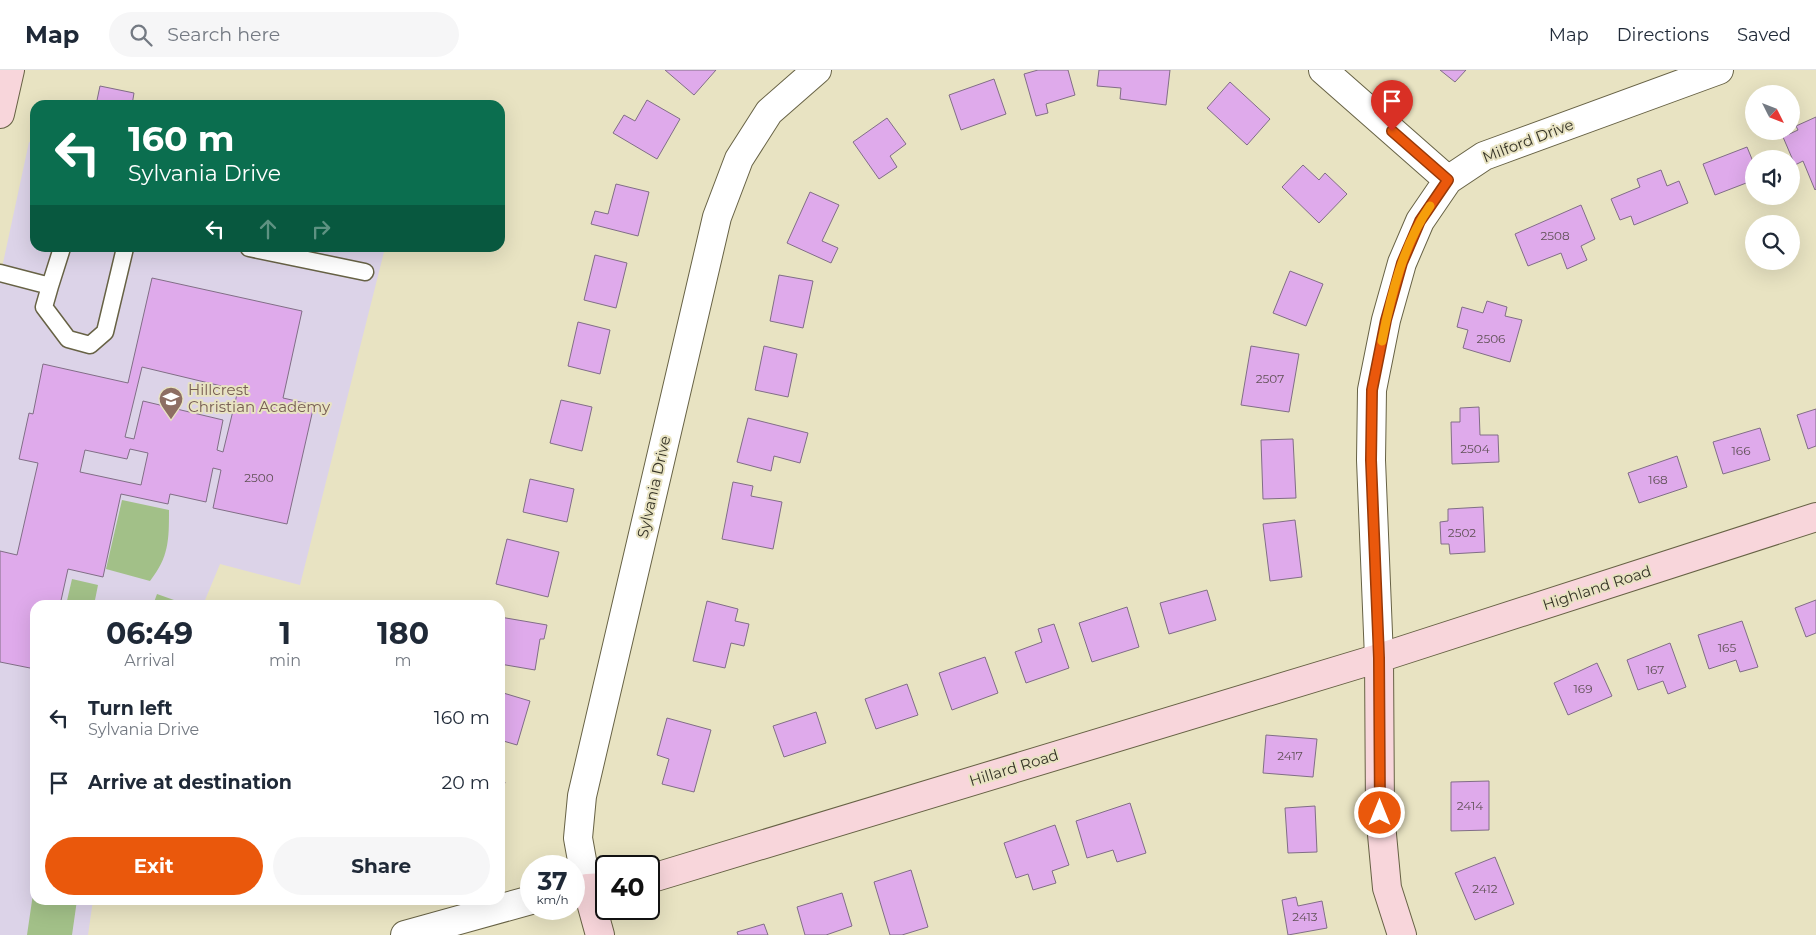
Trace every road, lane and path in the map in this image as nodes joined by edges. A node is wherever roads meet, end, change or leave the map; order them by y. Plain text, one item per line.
1 (10, 70) edge
2 (816, 70) edge
3 (1323, 70) edge
4 (1719, 70) edge
5 (0, 114) edge
6 (1448, 180) junction
7 (61, 252) edge
8 (124, 252) edge
9 (268, 252) edge
10 (365, 272) dead end
11 (0, 273) edge
12 (50, 286) junction
13 (1816, 517) edge
14 (1379, 658) junction
15 (660, 875) edge
16 (589, 888) edge
17 (520, 903) edge
18 (405, 935) edge
19 (600, 935) edge
20 (1402, 935) edge

1 - 5 street
2 - 16 street, Sylvania Drive
3 - 6 street
4 - 6 street, Milford Drive
6 - 14 street, Milford Drive
7 - 12 lane
8 - 12 lane
9 - 10 lane
11 - 12 lane
13 - 14 street, Highland Road
14 - 15 street, Hillard Road
14 - 20 street, Milford Drive
16 - 19 street, Sylvania Drive
17 - 18 street

